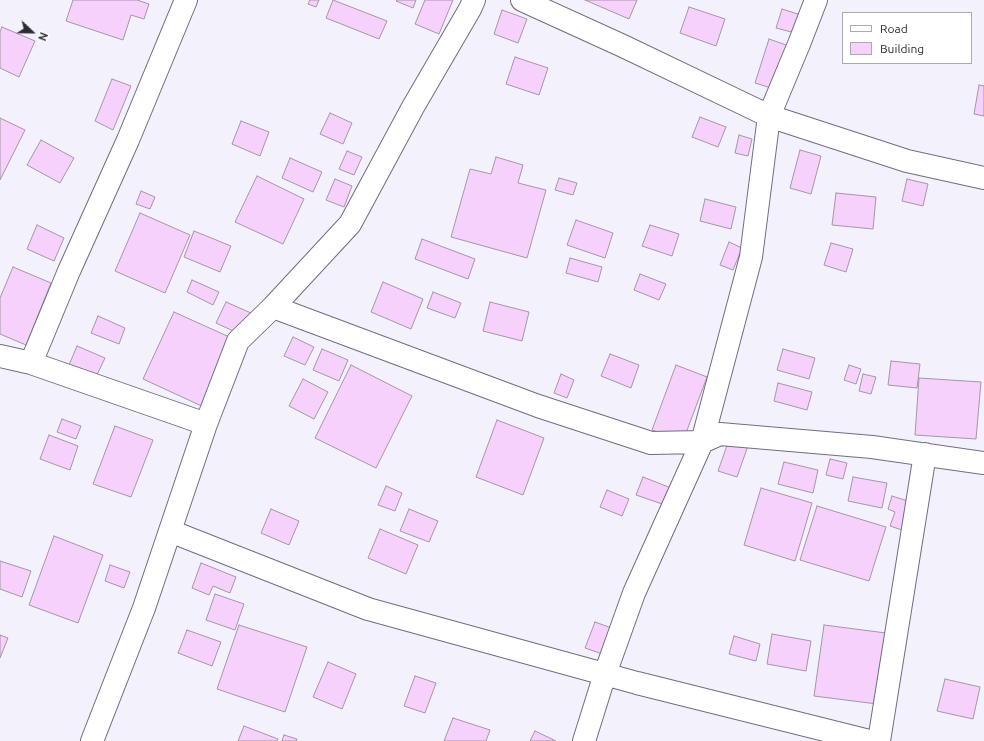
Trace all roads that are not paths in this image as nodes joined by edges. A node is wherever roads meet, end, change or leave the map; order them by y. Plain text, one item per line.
1 (186, 0) edge
2 (474, 0) edge
3 (522, 0) edge
4 (816, 0) edge
5 (769, 116) junction
6 (984, 178) edge
7 (273, 307) junction
8 (0, 356) edge
9 (32, 363) junction
10 (206, 424) junction
11 (702, 442) junction
12 (925, 454) junction
13 (984, 463) edge
14 (170, 531) junction
15 (605, 674) junction
16 (92, 741) edge
17 (584, 741) edge
18 (869, 741) edge
19 (879, 741) edge

1 - 9 street
2 - 7 street
3 - 5 street
4 - 5 street
5 - 6 street
5 - 11 street
7 - 10 street
7 - 11 street
8 - 9 street
9 - 10 street
10 - 14 street
11 - 12 street
11 - 15 street
12 - 13 street
12 - 19 street
14 - 15 street
14 - 16 street
15 - 17 street
15 - 18 street

